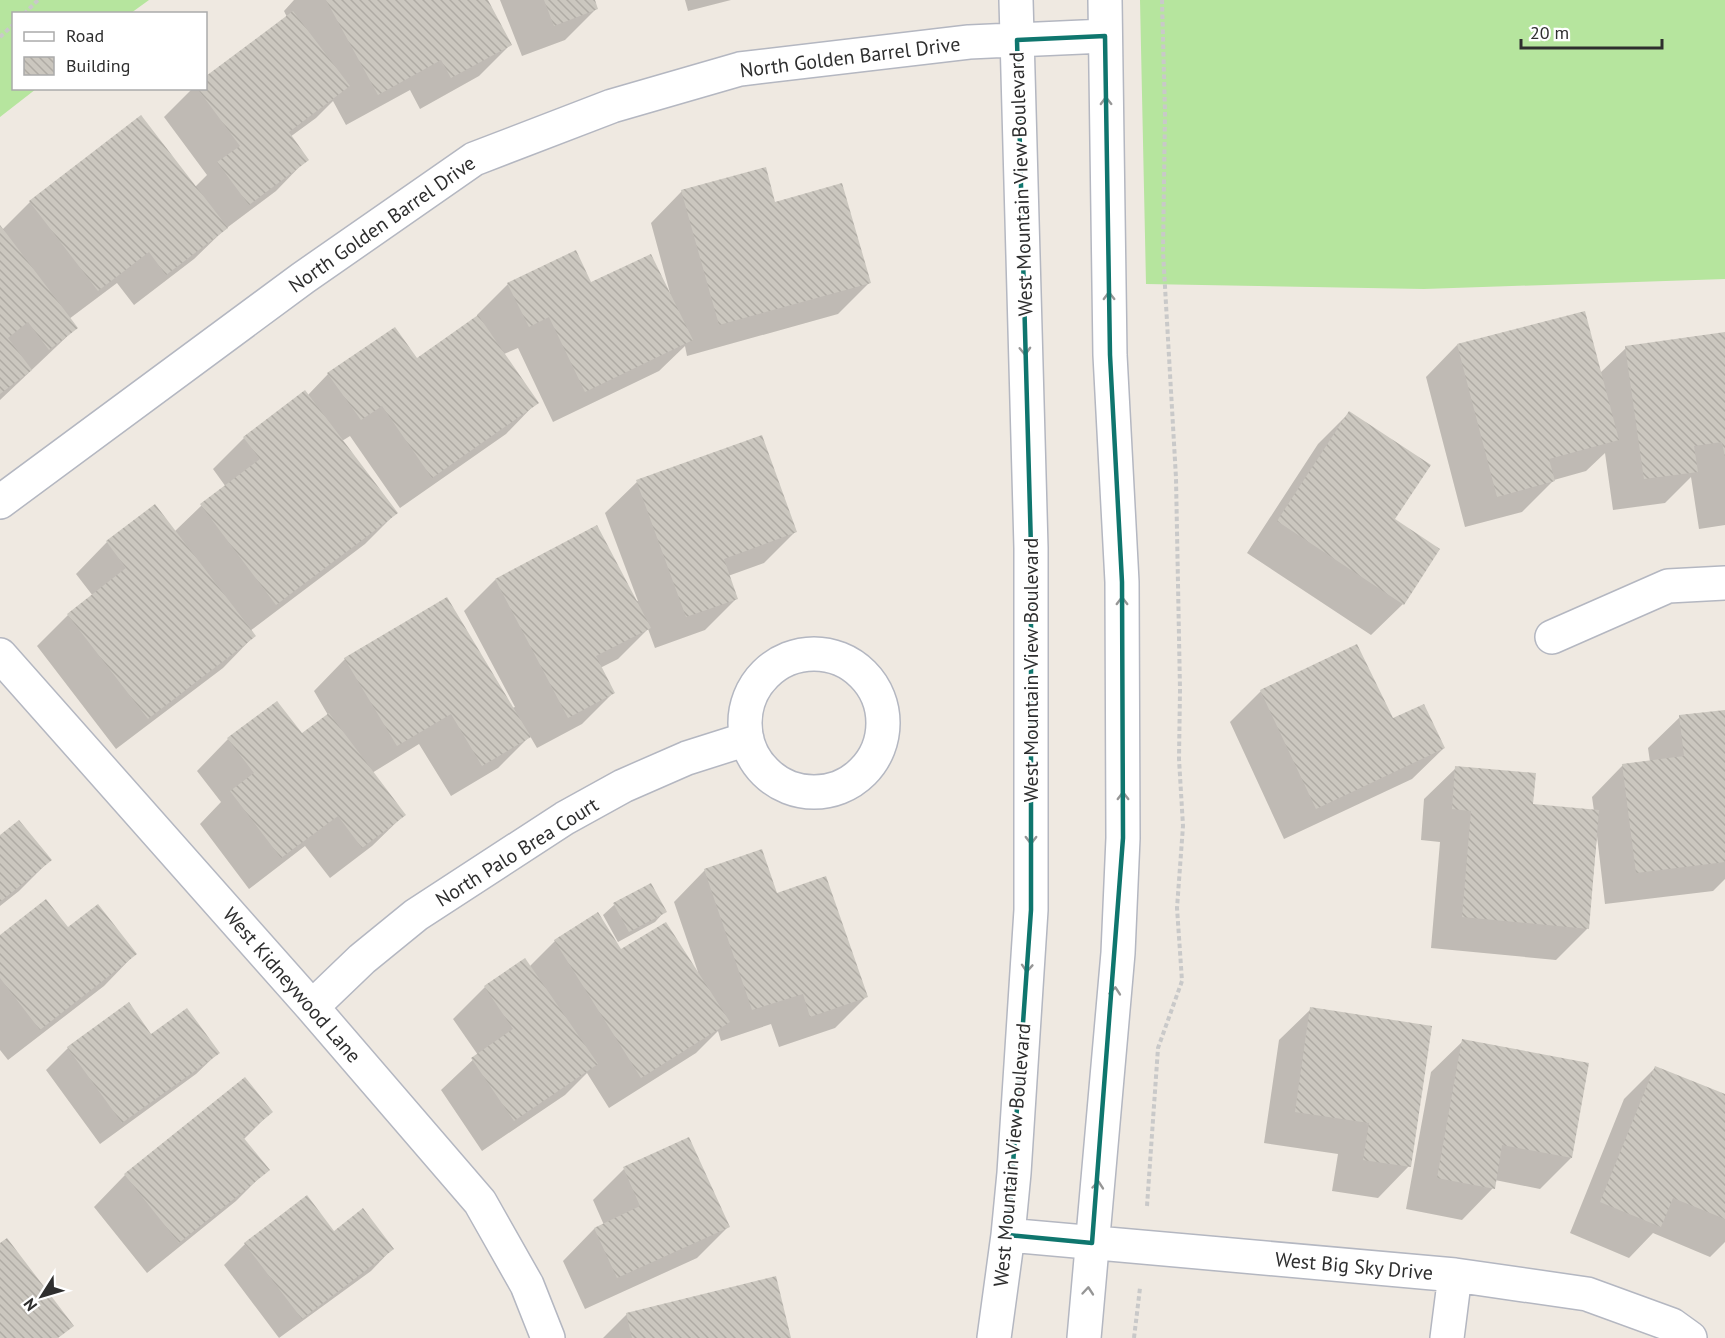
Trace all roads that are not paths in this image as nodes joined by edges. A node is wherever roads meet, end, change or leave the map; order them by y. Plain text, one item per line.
1 (1016, 0) edge
2 (1106, 0) edge
3 (1105, 36) junction
4 (1017, 40) junction
5 (0, 502) edge
6 (1725, 583) edge
7 (1552, 637) dead end
8 (0, 655) edge
9 (747, 739) junction
10 (312, 1006) junction
11 (1008, 1235) junction
12 (1092, 1243) junction
13 (1455, 1275) junction
14 (548, 1338) edge
15 (994, 1338) edge
16 (1083, 1338) edge
17 (1447, 1338) edge
18 (1690, 1338) edge

1 - 4 street, West Mountain View Boulevard
2 - 3 street
3 - 4 street, North Golden Barrel Drive
12 -> 3 street
4 - 5 street, North Golden Barrel Drive
4 -> 11 street, West Mountain View Boulevard
6 - 7 street
8 - 10 street, West Kidneywood Lane
9 - 9 street
9 - 10 street, North Palo Brea Court
10 - 14 street, West Kidneywood Lane
11 - 12 street, West Big Sky Drive
11 - 15 street, West Mountain View Boulevard
12 - 13 street, West Big Sky Drive
16 -> 12 street
13 - 17 street
13 - 18 street, West Big Sky Drive

